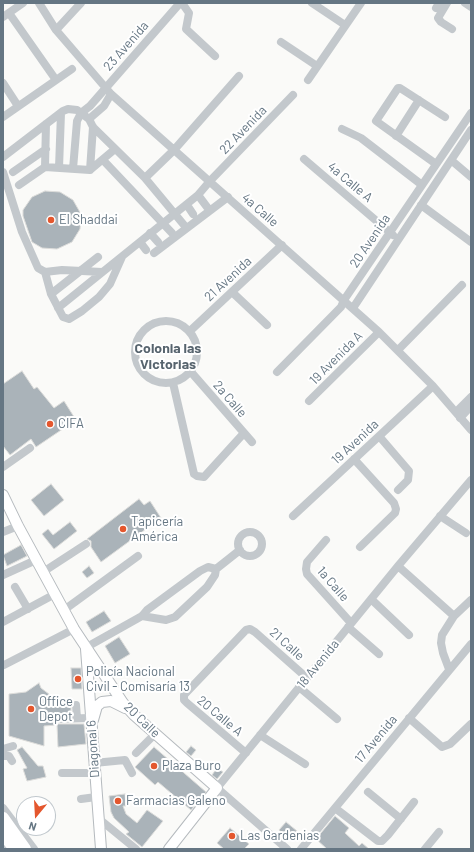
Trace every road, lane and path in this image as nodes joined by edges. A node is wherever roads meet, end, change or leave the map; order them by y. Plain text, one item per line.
1 (23, 3) edge
2 (39, 3) edge
3 (81, 3) edge
4 (181, 3) edge
5 (312, 3) edge
6 (361, 3) edge
7 (446, 3) edge
8 (465, 3) edge
9 (471, 7) edge
10 (6, 15) edge
11 (345, 25) junction
12 (452, 29) dead end
13 (56, 30) junction
14 (281, 42) dead end
15 (215, 56) dead end
16 (317, 66) junction
17 (72, 70) dead end
18 (239, 76) dead end
19 (56, 80) junction
20 (308, 80) dead end
21 (3, 84) edge
22 (108, 91) junction
23 (293, 95) dead end
24 (419, 100) junction
25 (18, 106) junction
26 (61, 113) junction
27 (81, 113) junction
28 (471, 113) edge
29 (3, 117) edge
30 (445, 117) dead end
31 (89, 120) junction
32 (46, 124) junction
33 (93, 127) junction
34 (342, 129) dead end
35 (471, 130) edge
36 (396, 136) junction
37 (115, 149) junction
38 (46, 150) junction
39 (174, 150) junction
40 (3, 157) edge
41 (304, 159) dead end
42 (103, 160) junction
43 (451, 160) junction
44 (436, 164) junction
45 (45, 167) junction
46 (59, 168) junction
47 (73, 169) junction
48 (90, 170) junction
49 (3, 172) edge
50 (13, 172) dead end
51 (471, 177) edge
52 (146, 178) junction
53 (210, 181) junction
54 (19, 185) dead end
55 (422, 185) junction
56 (198, 195) junction
57 (228, 197) junction
58 (187, 204) junction
59 (421, 205) junction
60 (207, 208) dead end
61 (175, 214) junction
62 (194, 214) dead end
63 (163, 223) junction
64 (184, 225) dead end
65 (172, 233) dead end
66 (390, 233) junction
67 (150, 234) junction
68 (399, 240) junction
69 (140, 242) junction
70 (158, 242) dead end
71 (471, 242) edge
72 (282, 245) junction
73 (122, 256) junction
74 (98, 257) dead end
75 (80, 271) junction
76 (45, 272) junction
77 (102, 272) junction
78 (462, 285) dead end
79 (232, 292) junction
80 (51, 294) junction
81 (344, 300) junction
82 (58, 308) junction
83 (353, 308) junction
84 (266, 325) dead end
85 (190, 331) junction
86 (379, 332) junction
87 (398, 350) junction
88 (191, 372) junction
89 (277, 372) dead end
90 (173, 383) junction
91 (433, 386) junction
92 (471, 396) edge
93 (309, 401) dead end
94 (471, 406) edge
95 (458, 415) junction
96 (471, 430) edge
97 (244, 433) junction
98 (379, 436) junction
99 (252, 442) dead end
100 (30, 448) dead end
101 (354, 459) junction
102 (3, 467) edge
103 (471, 480) edge
104 (398, 490) dead end
105 (3, 495) edge
106 (293, 516) dead end
107 (440, 516) junction
108 (18, 526) junction
109 (3, 532) edge
110 (466, 533) dead end
111 (326, 540) dead end
112 (86, 544) dead end
113 (360, 547) dead end
114 (240, 550) dead end
115 (138, 556) dead end
116 (36, 560) junction
117 (398, 566) junction
118 (216, 569) junction
119 (43, 572) junction
120 (3, 575) edge
121 (16, 586) dead end
122 (55, 594) junction
123 (371, 599) junction
124 (471, 600) edge
125 (28, 609) junction
126 (64, 610) junction
127 (142, 616) junction
128 (454, 616) junction
129 (3, 622) edge
130 (350, 625) junction
131 (74, 629) junction
132 (410, 635) dead end
133 (471, 644) edge
134 (85, 648) junction
135 (379, 654) dead end
136 (4, 665) dead end
137 (450, 669) junction
138 (307, 678) junction
139 (299, 687) junction
140 (184, 695) joint
141 (76, 705) dead end
142 (130, 711) junction
143 (77, 718) junction
144 (90, 718) junction
145 (409, 718) junction
146 (56, 719) dead end
147 (337, 719) dead end
148 (471, 724) edge
149 (91, 733) junction
150 (155, 734) junction
151 (260, 735) junction
152 (14, 746) dead end
153 (3, 749) edge
154 (136, 753) dead end
155 (246, 753) junction
156 (3, 756) edge
157 (12, 761) dead end
158 (305, 764) dead end
159 (94, 768) junction
160 (62, 773) dead end
161 (132, 773) dead end
162 (217, 788) junction
163 (368, 792) dead end
164 (96, 797) junction
165 (82, 799) dead end
166 (414, 802) dead end
167 (3, 808) edge
168 (334, 808) junction
169 (3, 818) edge
170 (98, 818) junction
171 (401, 819) junction
172 (439, 832) dead end
173 (3, 834) edge
174 (131, 847) edge
175 (15, 849) edge
176 (25, 849) edge
177 (34, 849) edge
178 (101, 849) edge
179 (168, 849) edge
180 (287, 849) edge
181 (301, 849) edge
182 (425, 849) edge

1 - 10 street
2 - 13 street, 4a Calle
3 - 13 street
4 - 15 street
4 - 22 street, 23 Avenida
5 - 11 street
6 - 11 street
7 - 12 street
8 - 9 street
10 - 19 street
11 - 16 street
13 - 22 street, 4a Calle
14 - 16 street
16 - 20 street
17 - 19 street
18 - 39 street
19 - 25 street
21 - 25 street
22 - 27 street
22 - 31 street
22 - 39 street, 4a Calle
23 - 53 street, 22 Avenida
24 - 30 street
24 - 36 street
24 - 36 street
25 - 29 street
26 - 27 street
26 - 32 street
26 - 46 street
27 - 31 street
27 - 47 street
28 - 44 street, 20 Avenida
31 - 33 street
32 - 38 street
32 - 40 street
33 - 37 street
33 - 48 street
34 - 55 street
35 - 43 street, 20 Avenida
36 - 44 street
37 - 42 street
37 - 52 street
38 - 45 street
38 - 50 street
39 - 52 street
39 - 53 street, 4a Calle
41 - 66 street, 4a Calle A
42 - 48 street
42 - 63 street
43 - 51 street
43 - 59 street, 20 Avenida
44 - 55 street, 20 Avenida
45 - 46 street
45 - 54 street
46 - 47 street
47 - 48 street
49 - 76 street
52 - 61 street
53 - 56 street, 22 Avenida
53 - 57 street, 4a Calle
55 - 66 street, 20 Avenida
56 - 58 street, 22 Avenida
56 - 60 street
57 - 69 street
57 - 72 street, 4a Calle
58 - 61 street, 22 Avenida
58 - 62 street
59 - 68 street, 20 Avenida
59 - 71 street
61 - 63 street, 22 Avenida
61 - 64 street
63 - 65 street
63 - 67 street, 22 Avenida
66 - 68 street, 4a Calle A
66 - 81 street, 20 Avenida
67 - 69 street, 22 Avenida
67 - 70 street
68 - 83 street, 20 Avenida
69 - 73 street, 22 Avenida
72 - 79 street, 21 Avenida
72 - 81 street, 4a Calle
73 - 77 street, 22 Avenida
73 - 82 street
74 - 75 street
75 - 76 street
75 - 77 street
75 - 80 street
76 - 80 street
77 - 82 street, 22 Avenida
78 - 87 street
79 - 84 street
79 - 85 street, 21 Avenida
80 - 82 street
81 - 83 street, 4a Calle
81 - 89 street, 20 Avenida
83 - 86 street, 4a Calle
85 - 88 street
85 - 90 street
86 - 87 street, 4a Calle
86 - 93 street, 19 Avenida A
87 - 91 street, 4a Calle
88 - 90 street
88 - 97 street, 2a Calle
90 - 97 street
91 - 95 street, 4a Calle
91 - 98 street, 19 Avenida
92 - 95 street
94 - 95 street
95 - 96 street, 4a Calle
97 - 99 street, 2a Calle
98 - 101 street, 19 Avenida
98 - 104 street
100 - 102 street
101 - 106 street, 19 Avenida
101 - 113 street
103 - 107 street, 18 Avenida
105 - 108 main road, 20 Calle
107 - 110 street
107 - 117 street, 18 Avenida
108 - 109 street
108 - 116 main road, 20 Calle
111 - 130 street, 1a Calle
112 - 119 street
114 - 118 street
115 - 126 street
116 - 119 main road, 20 Calle
116 - 120 street
117 - 123 street, 18 Avenida
117 - 128 street
118 - 127 street
118 - 127 street
119 - 122 main road, 20 Calle
121 - 125 street
122 - 125 street
122 - 126 main road, 20 Calle
123 - 130 street, 18 Avenida
123 - 132 street
124 - 128 street
125 - 129 street
126 - 131 main road, 20 Calle
127 - 134 street
128 - 137 street
130 - 135 street, 1a Calle
130 - 138 street, 18 Avenida
131 - 134 main road, 20 Calle
131 - 136 street
133 - 137 street, 17 Avenida
134 - 142 main road, 20 Calle
134 - 144 main road, Diagonal 6
137 - 145 street, 17 Avenida
138 - 139 street, 18 Avenida
138 - 140 street, 21 Calle
139 - 147 street
139 - 151 street, 18 Avenida
140 - 155 street, 20 Calle A
141 - 143 street
142 - 149 main road
142 - 150 main road, 20 Calle
143 - 144 street
143 - 146 street
144 - 149 main road, Diagonal 6
145 - 148 street
145 - 168 street, 17 Avenida
149 - 159 main road, Diagonal 6
150 - 154 street
150 - 162 main road, 20 Calle
151 - 155 street, 18 Avenida
151 - 158 street, 20 Calle A
152 - 153 street
155 - 162 street, 18 Avenida
156 - 157 street
159 - 160 street
159 - 161 street
159 - 164 main road, Diagonal 6
162 - 179 main road, 18 Avenida
162 - 180 street, 20 Calle
163 - 171 street
164 - 165 street
164 - 170 main road, Diagonal 6
166 - 171 street
167 - 177 street
168 - 171 street
168 - 181 street, 17 Avenida
169 - 176 highway
170 - 174 street
170 - 178 main road, Diagonal 6
172 - 182 street
173 - 175 highway

